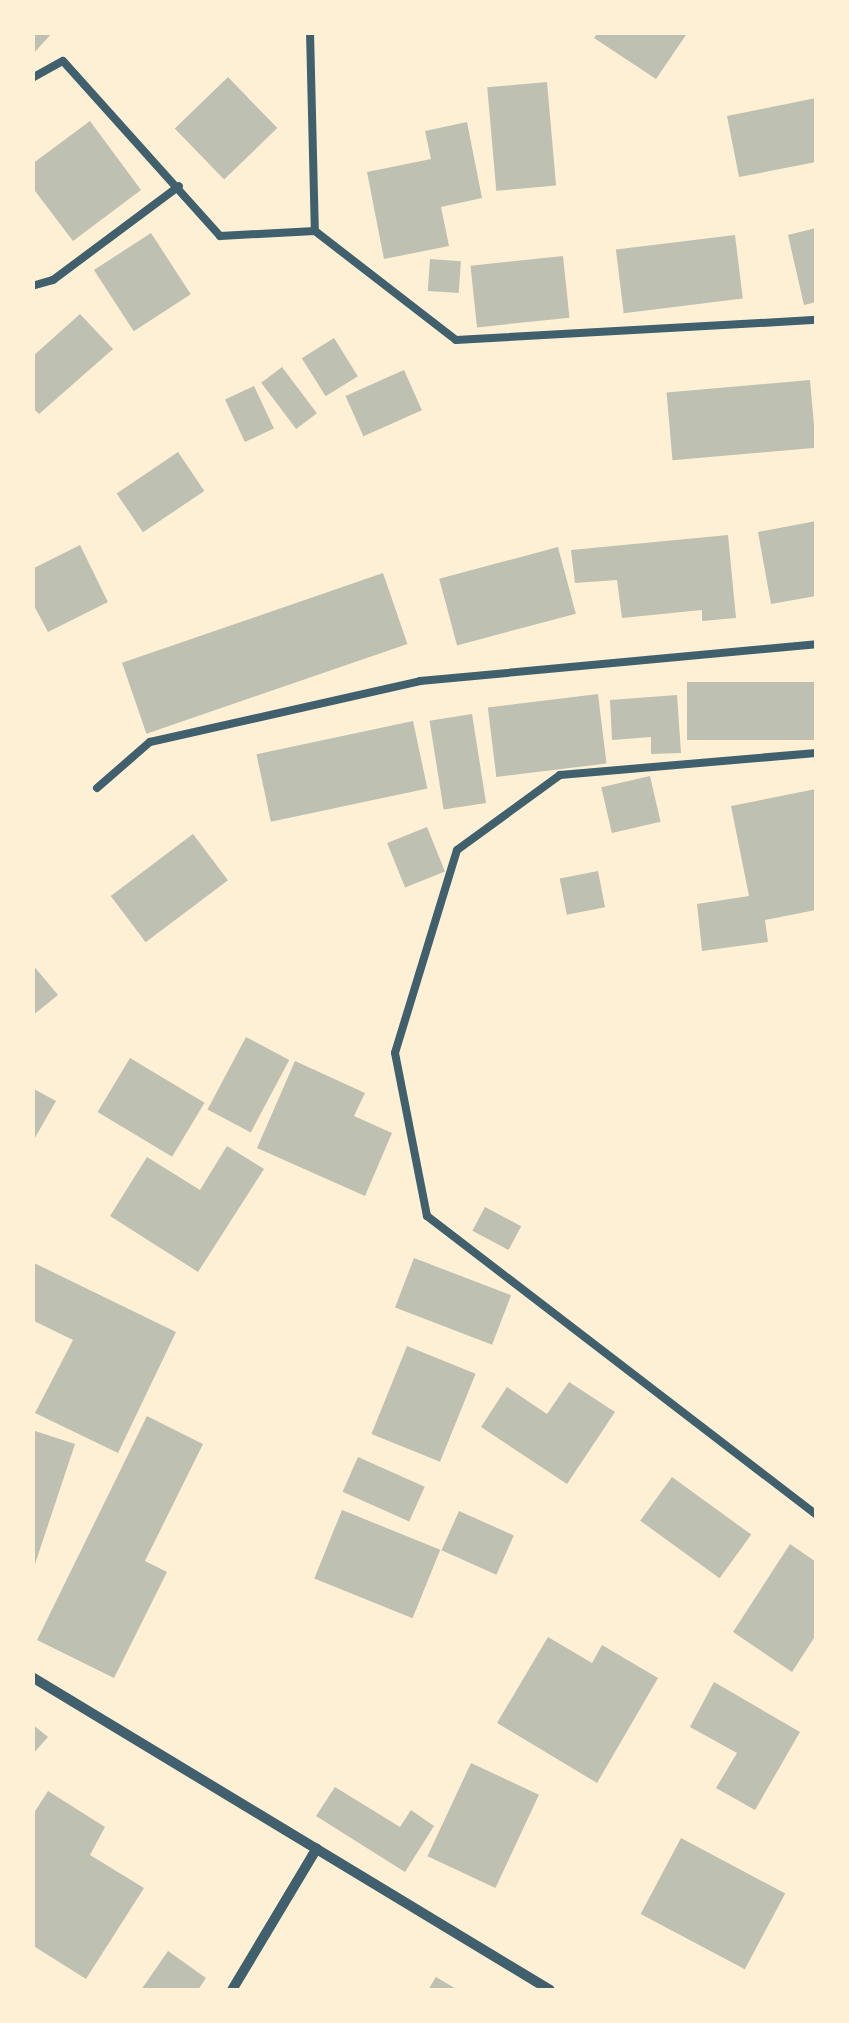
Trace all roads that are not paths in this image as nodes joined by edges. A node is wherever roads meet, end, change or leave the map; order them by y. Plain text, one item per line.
1 (310, 32) edge
2 (32, 78) edge
3 (179, 186) junction
4 (316, 231) junction
5 (32, 286) edge
6 (816, 320) edge
7 (816, 644) edge
8 (816, 754) edge
9 (97, 788) dead end
10 (816, 1515) edge
11 (32, 1677) edge
12 (316, 1848) junction
13 (232, 1990) edge
14 (550, 1990) edge

1 - 4 lane
2 - 3 lane
3 - 4 lane
3 - 5 lane
4 - 6 lane
7 - 9 lane
8 - 10 lane
11 - 12 street
12 - 13 street
12 - 14 street

